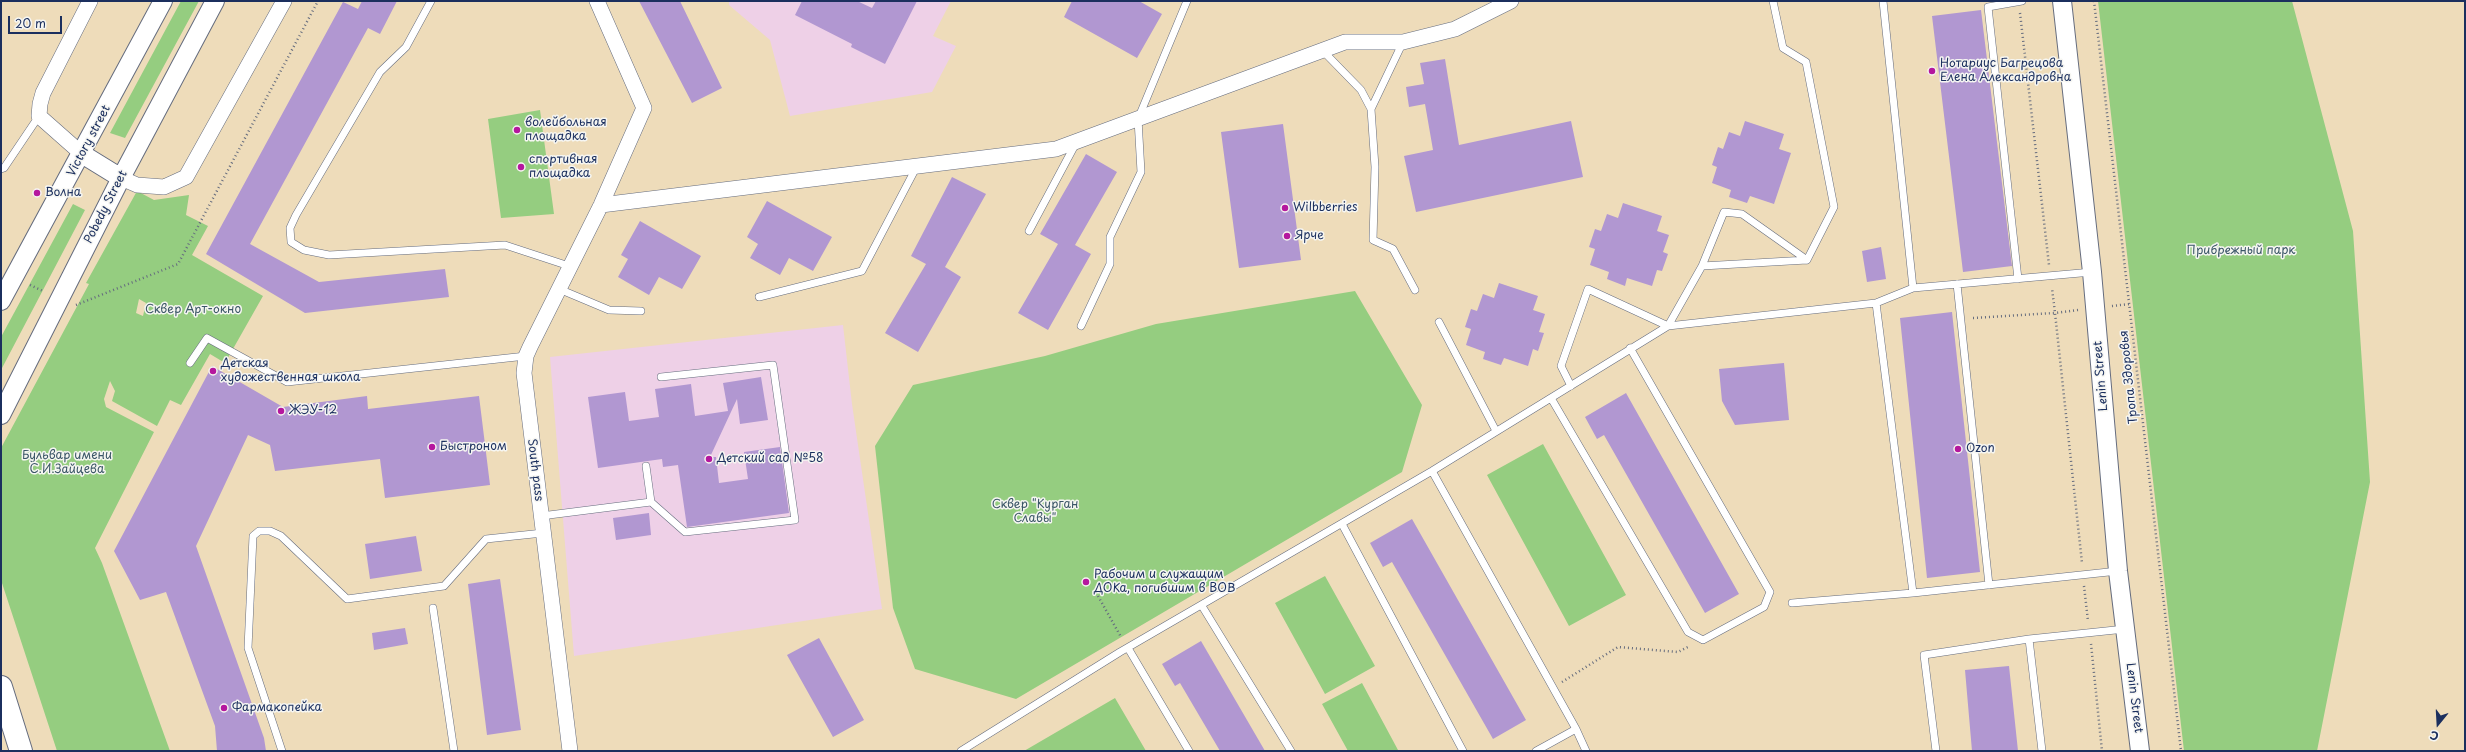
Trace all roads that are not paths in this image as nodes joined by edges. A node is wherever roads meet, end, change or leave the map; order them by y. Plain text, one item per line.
1 (90, 1) edge
2 (163, 1) edge
3 (215, 1) edge
4 (284, 1) edge
5 (431, 1) edge
6 (597, 1) edge
7 (1187, 1) edge
8 (1510, 1) edge
9 (1772, 1) edge
10 (1883, 1) edge
11 (2020, 1) edge
12 (2062, 1) edge
13 (1403, 42) junction
14 (1323, 50) junction
15 (1371, 109) junction
16 (39, 116) junction
17 (1138, 119) junction
18 (1076, 142) junction
19 (82, 154) junction
20 (918, 166) junction
21 (1, 169) edge
22 (121, 178) junction
23 (601, 205) junction
24 (1029, 231) dead end
25 (1807, 260) junction
26 (569, 266) junction
27 (1702, 266) junction
28 (2092, 272) junction
29 (2018, 279) junction
30 (1957, 284) junction
31 (1913, 288) junction
32 (559, 289) junction
33 (1415, 290) dead end
34 (759, 298) dead end
35 (1, 301) edge
36 (1876, 303) junction
37 (641, 311) dead end
38 (1439, 322) dead end
39 (1081, 326) dead end
40 (1668, 326) junction
41 (1630, 348) junction
42 (526, 356) junction
43 (190, 364) dead end
44 (660, 377) dead end
45 (1571, 386) junction
46 (1551, 398) junction
47 (1, 415) edge
48 (1496, 431) junction
49 (646, 466) dead end
50 (1432, 471) junction
51 (651, 502) junction
52 (541, 516) junction
53 (1342, 524) junction
54 (543, 533) junction
55 (2118, 571) junction
56 (1990, 585) junction
57 (1913, 593) junction
58 (1792, 603) dead end
59 (1202, 606) junction
60 (433, 608) dead end
61 (2125, 629) junction
62 (2029, 639) junction
63 (1128, 648) junction
64 (2, 686) edge
65 (1576, 729) junction
66 (21, 751) edge
67 (282, 751) edge
68 (454, 751) edge
69 (570, 751) edge
70 (961, 751) edge
71 (1190, 751) edge
72 (1292, 751) edge
73 (1463, 751) edge
74 (1536, 751) edge
75 (1586, 751) edge
76 (1936, 751) edge
77 (2042, 751) edge
78 (2140, 751) edge

1 - 16 street
2 - 19 street, Victory street
3 - 22 street, Pobedy Street
4 - 22 street
5 - 26 lane
6 - 23 street, South pass
7 - 17 lane
8 - 13 street
9 - 25 lane
10 - 31 lane
11 - 29 lane
12 - 28 street, Lenin Street
13 - 14 street
13 - 15 lane
14 - 15 lane
14 - 17 street
15 - 33 lane
16 - 19 street
16 - 21 lane
17 - 18 street
17 - 39 lane
18 - 20 street
18 - 24 lane
19 - 22 street
19 - 35 street, Victory street
20 - 23 street
20 - 34 lane
22 - 47 street, Pobedy Street
23 - 26 street, South pass
25 - 27 lane
25 - 27 lane
26 - 32 street, South pass
27 - 40 lane
28 - 29 lane
28 - 55 street, Lenin Street
29 - 30 lane
30 - 31 lane
30 - 56 lane
31 - 36 lane
32 - 37 lane
32 - 42 street, South pass
36 - 40 lane
36 - 57 lane
38 - 48 lane
40 - 41 lane
40 - 45 lane
41 - 45 lane
41 - 46 lane
42 - 43 lane
42 - 52 street, South pass
44 - 51 lane
45 - 46 lane
46 - 48 lane
48 - 50 lane
49 - 51 lane
50 - 53 lane
50 - 65 lane
51 - 52 lane
52 - 54 street, South pass
53 - 59 lane
53 - 73 lane
54 - 67 lane
54 - 69 street, South pass
55 - 56 lane
55 - 61 street, Lenin Street
56 - 57 lane
57 - 58 lane
59 - 63 lane
59 - 72 lane
60 - 68 lane
61 - 62 lane
61 - 78 street, Lenin Street
62 - 76 lane
62 - 77 lane
63 - 70 lane
63 - 71 lane
64 - 66 main road
65 - 74 lane
65 - 75 lane

